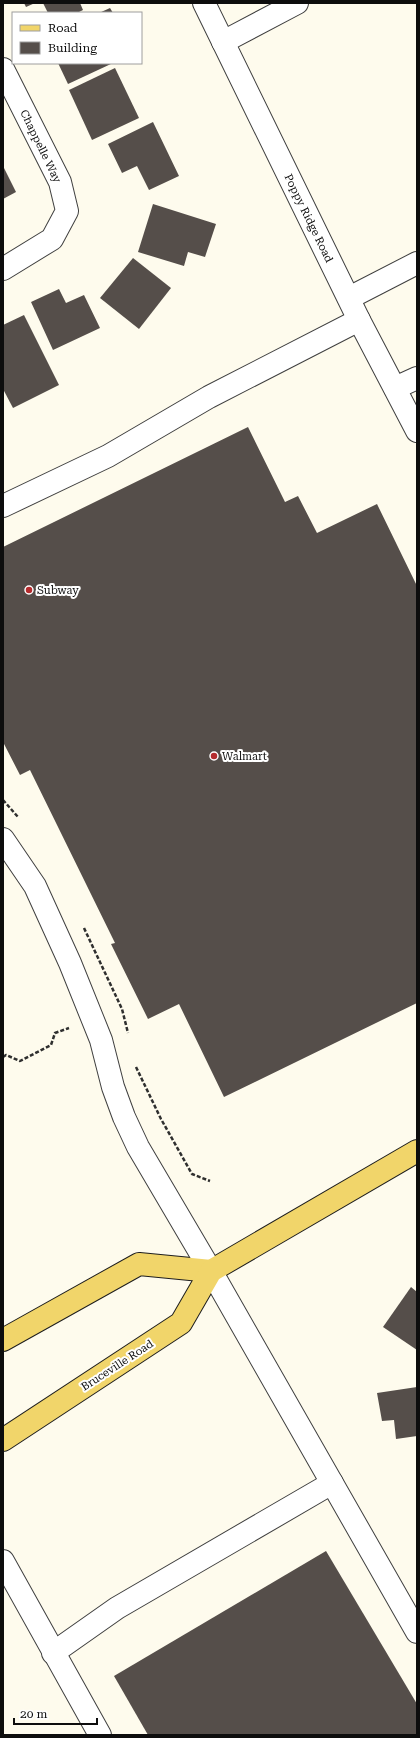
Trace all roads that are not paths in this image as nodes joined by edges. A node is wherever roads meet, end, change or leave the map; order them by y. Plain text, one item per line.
1 (204, 3) edge
2 (297, 3) edge
3 (223, 42) junction
4 (3, 69) edge
5 (417, 263) edge
6 (3, 269) edge
7 (349, 298) junction
8 (360, 320) junction
9 (417, 378) edge
10 (395, 388) junction
11 (417, 431) edge
12 (3, 506) edge
13 (3, 839) edge
14 (417, 1152) edge
15 (211, 1271) junction
16 (3, 1340) edge
17 (3, 1440) edge
18 (332, 1483) junction
19 (3, 1561) edge
20 (417, 1632) edge
21 (53, 1653) junction
22 (100, 1735) edge

1 - 3 street, Poppy Ridge Road
2 - 3 street
3 - 7 street, Poppy Ridge Road
4 - 6 street, Chappelle Way
5 - 7 street
7 - 8 street, Poppy Ridge Road
8 - 10 street, Poppy Ridge Road
8 - 12 street
9 - 10 street
10 - 11 street, Poppy Ridge Road
13 - 15 street
14 - 15 main road
15 - 16 main road
15 - 17 main road, Bruceville Road
15 - 18 street
18 - 20 street
18 - 21 street
19 - 21 street
21 - 22 street

